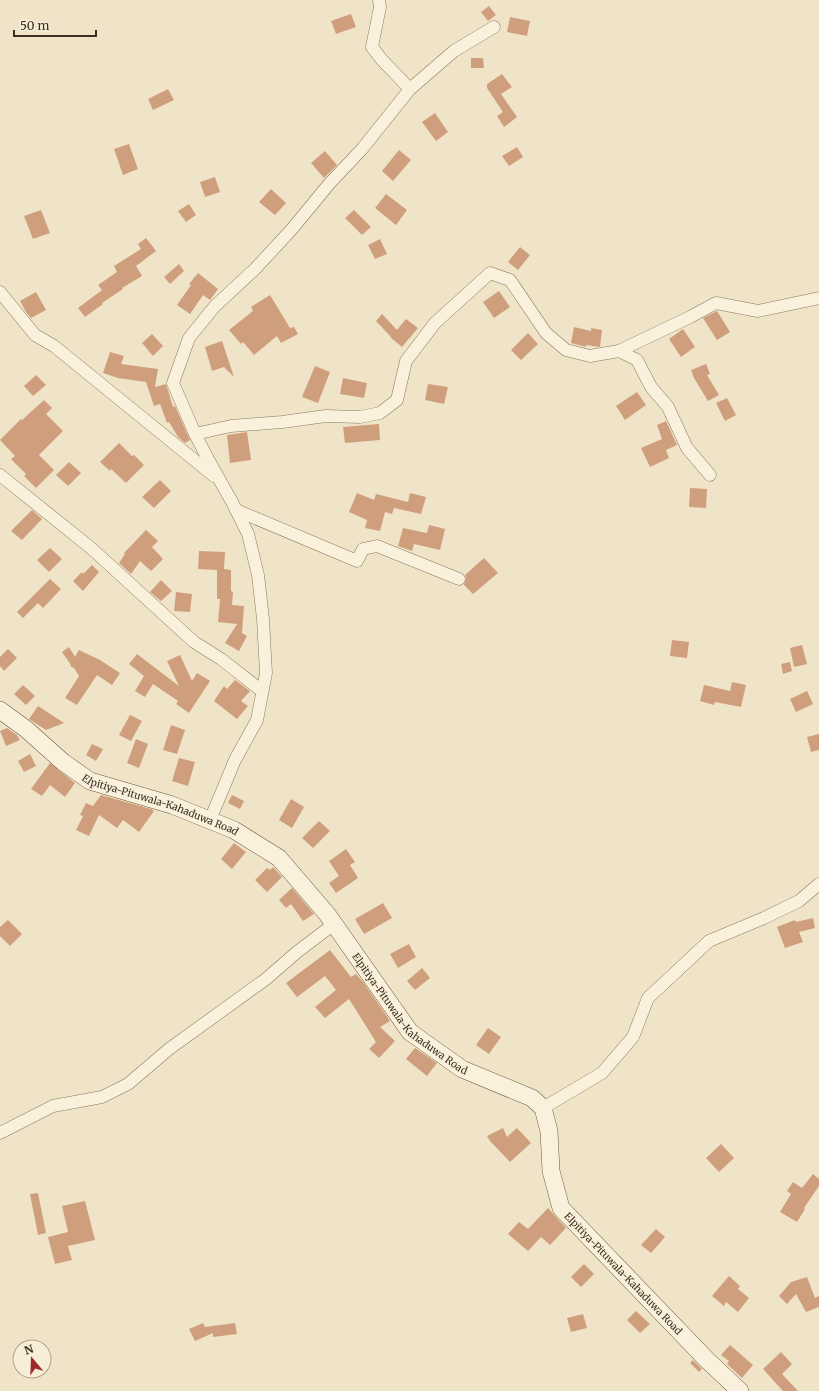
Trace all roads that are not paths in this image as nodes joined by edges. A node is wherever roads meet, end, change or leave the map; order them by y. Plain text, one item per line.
1 (379, 0) edge
2 (494, 27) dead end
3 (410, 89) junction
4 (0, 292) edge
5 (819, 298) edge
6 (619, 351) junction
7 (195, 434) junction
8 (0, 475) edge
9 (710, 475) dead end
10 (220, 481) junction
11 (236, 510) junction
12 (459, 579) dead end
13 (262, 691) junction
14 (0, 710) edge
15 (210, 820) junction
16 (819, 884) edge
17 (334, 924) junction
18 (543, 1108) junction
19 (0, 1133) edge
20 (740, 1391) edge

1 - 3 street
2 - 3 street
3 - 7 street
4 - 10 street
5 - 6 street
6 - 7 street
6 - 9 street
7 - 10 street
8 - 13 street
10 - 11 street
11 - 12 street
11 - 13 street
13 - 15 street
14 - 15 street, Elpitiya-Pituwala-Kahaduwa Road
15 - 17 street, Elpitiya-Pituwala-Kahaduwa Road
16 - 18 street
17 - 18 street, Elpitiya-Pituwala-Kahaduwa Road
17 - 19 street
18 - 20 street, Elpitiya-Pituwala-Kahaduwa Road

